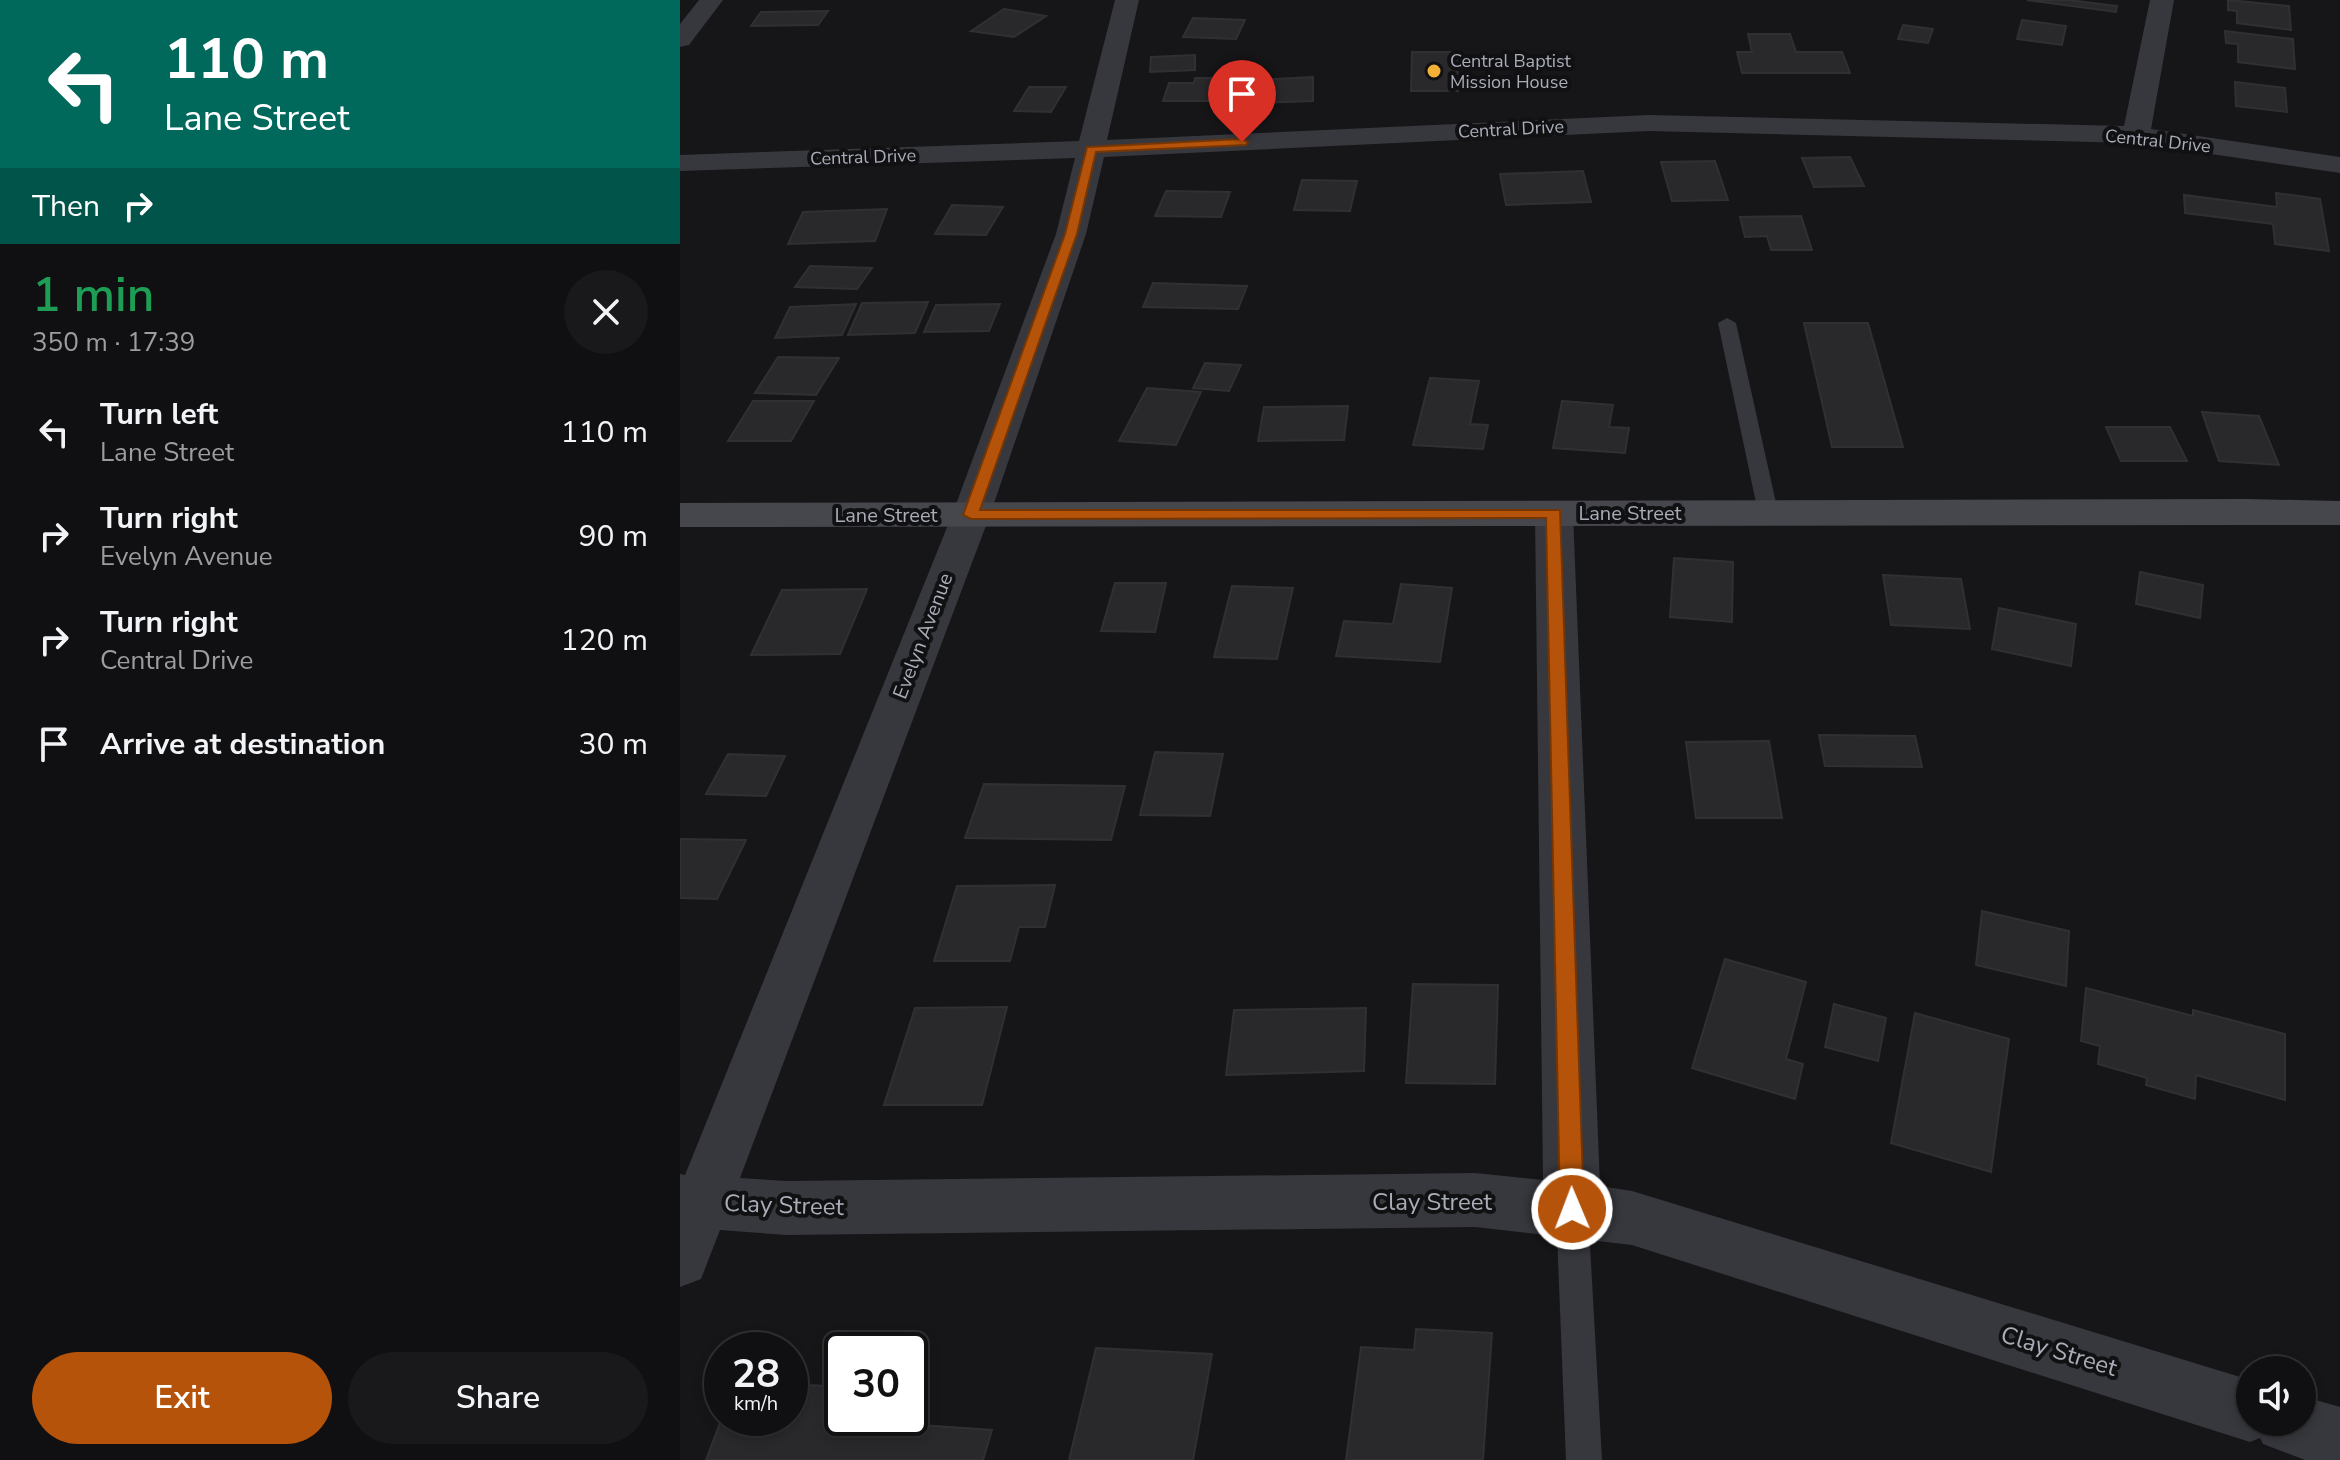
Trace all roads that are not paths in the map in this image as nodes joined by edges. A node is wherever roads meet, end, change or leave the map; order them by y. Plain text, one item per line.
1 (711, 0) edge
2 (1127, 0) edge
3 (2162, 0) edge
4 (680, 40) edge
5 (2136, 135) junction
6 (1091, 149) junction
7 (680, 163) edge
8 (2340, 165) edge
9 (1727, 323) dead end
10 (1768, 512) junction
11 (1554, 513) junction
12 (2340, 513) edge
13 (680, 515) edge
14 (971, 515) junction
15 (691, 1202) edge
16 (1572, 1209) junction
17 (680, 1259) edge
18 (2236, 1407) edge
19 (2316, 1432) edge
20 (2340, 1439) edge
21 (1584, 1460) edge

1 - 4 street
2 - 6 street, Evelyn Avenue
3 - 5 street
5 - 6 street, Central Drive
5 - 8 street, Central Drive
6 - 7 street, Central Drive
6 - 14 street, Evelyn Avenue
9 - 10 lane
10 - 11 main road, Lane Street
10 - 12 main road, Lane Street
11 - 14 main road, Lane Street
11 - 16 street
13 - 14 main road, Lane Street
14 - 15 street, Evelyn Avenue
15 - 16 street, Clay Street
15 - 17 street, Evelyn Avenue
16 - 18 street, Clay Street
16 - 21 lane
19 - 20 street

